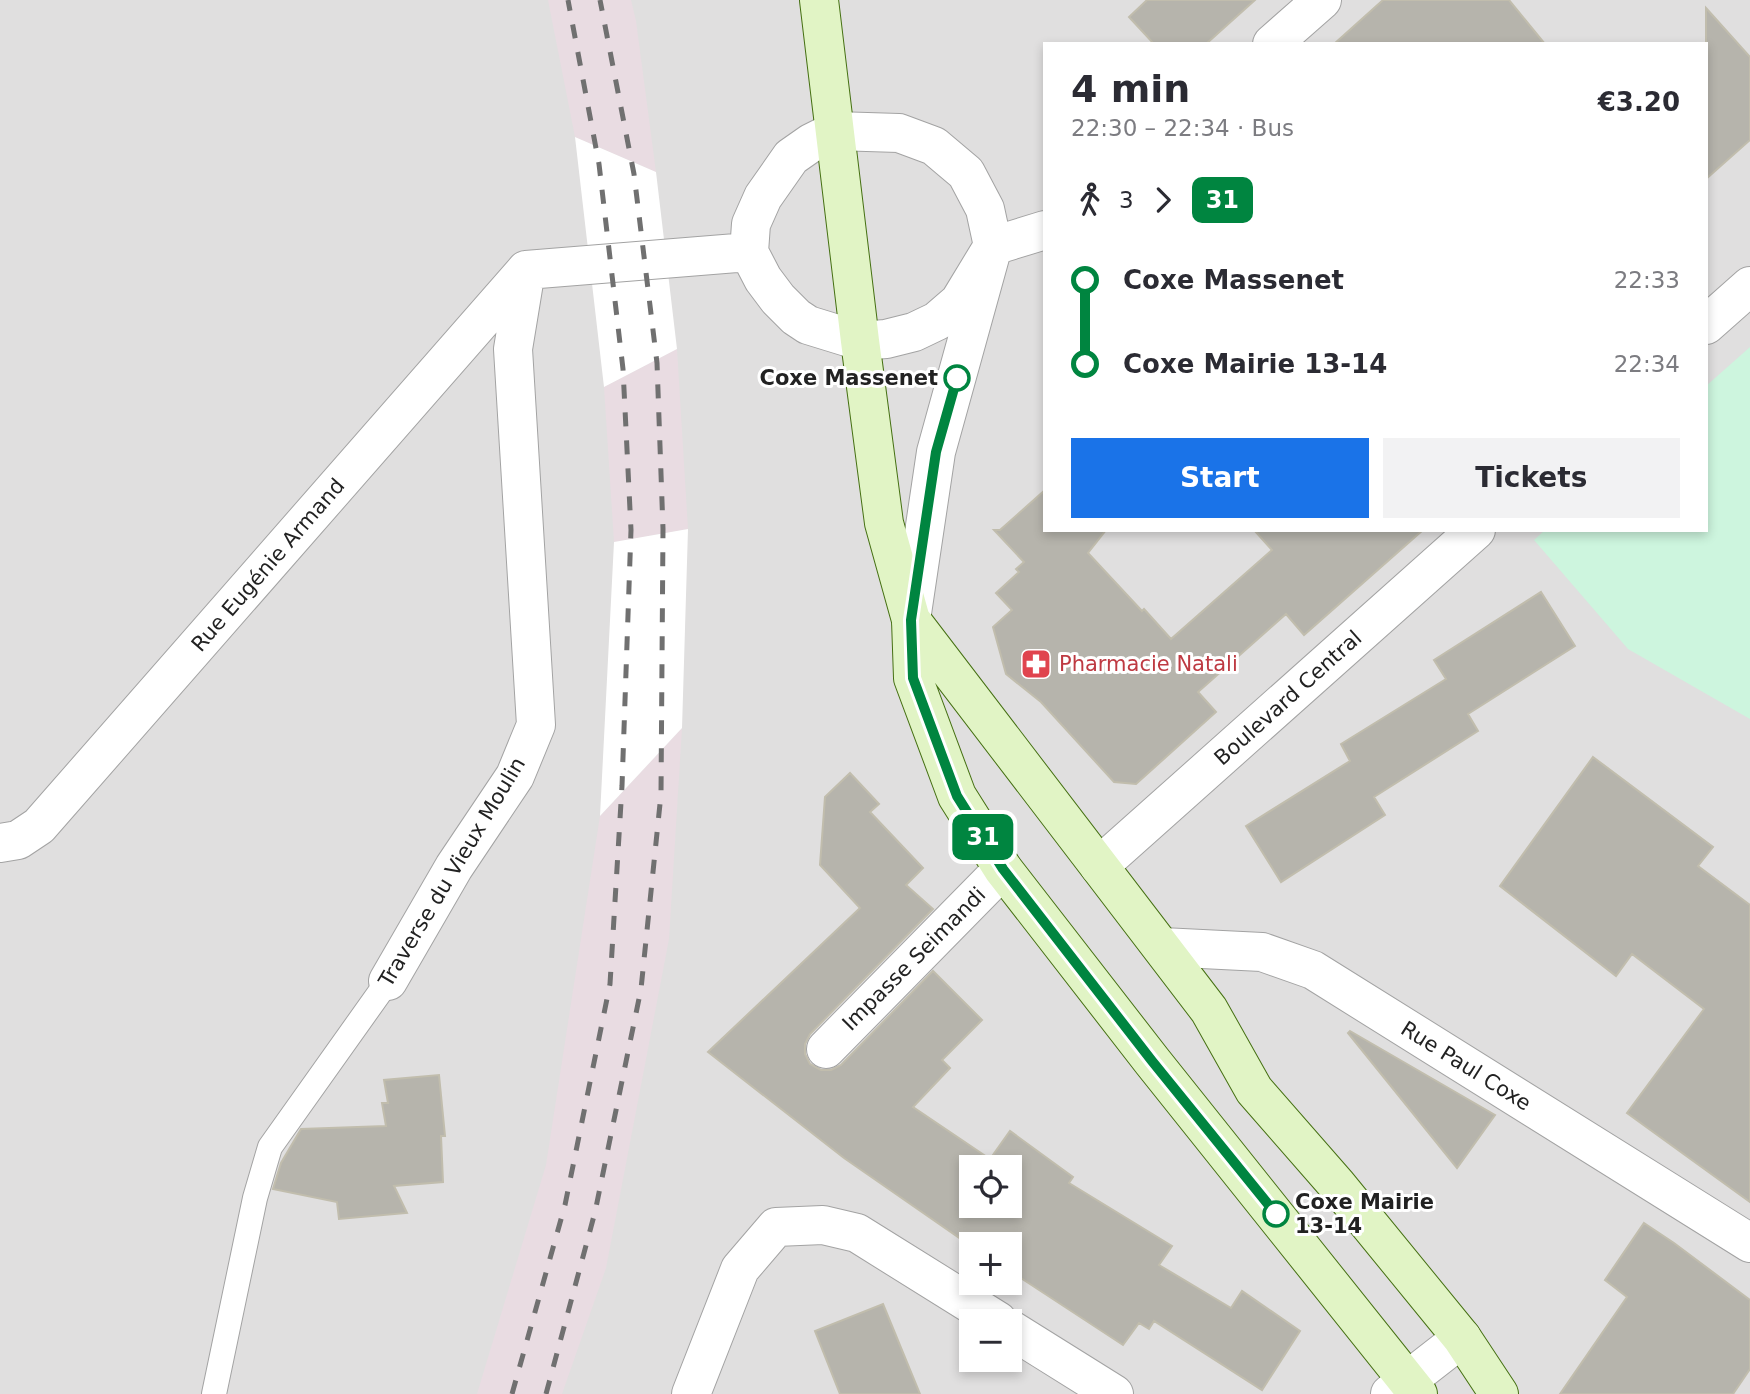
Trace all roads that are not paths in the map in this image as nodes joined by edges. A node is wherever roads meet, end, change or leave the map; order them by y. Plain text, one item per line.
1 (819, 0) edge
2 (1322, 0) edge
3 (1274, 42) edge
4 (835, 131) junction
5 (1043, 231) edge
6 (993, 246) junction
7 (749, 252) junction
8 (526, 270) junction
9 (1750, 286) edge
10 (1708, 323) edge
11 (860, 341) junction
12 (1474, 532) edge
13 (911, 620) junction
14 (0, 843) edge
15 (1099, 866) junction
16 (1003, 869) junction
17 (1162, 947) junction
18 (388, 981) joint
19 (826, 1049) dead end
20 (1750, 1243) edge
21 (979, 1309) edge
22 (1022, 1336) edge
23 (1462, 1338) junction
24 (1406, 1389) edge
25 (214, 1394) edge
26 (691, 1394) edge
27 (1115, 1394) edge
28 (1499, 1394) edge

1 - 4 main road
2 - 3 street
4 - 6 street
4 - 7 street
4 - 11 main road
5 - 6 street
6 - 11 street
6 - 13 street
7 - 8 street
7 - 11 street
8 - 14 street, Rue Eugénie Armand
8 - 18 street, Traverse du Vieux Moulin
9 - 10 street
11 - 13 main road
12 - 15 street, Boulevard Central
13 - 15 main road
13 - 16 main road
15 - 17 main road
16 - 19 street, Impasse Seimandi
16 - 24 main road
17 - 20 street, Rue Paul Coxe
17 - 23 main road
18 - 25 lane, Traverse du Vieux Moulin
21 - 26 street
22 - 27 street
23 - 24 street
23 - 28 main road

